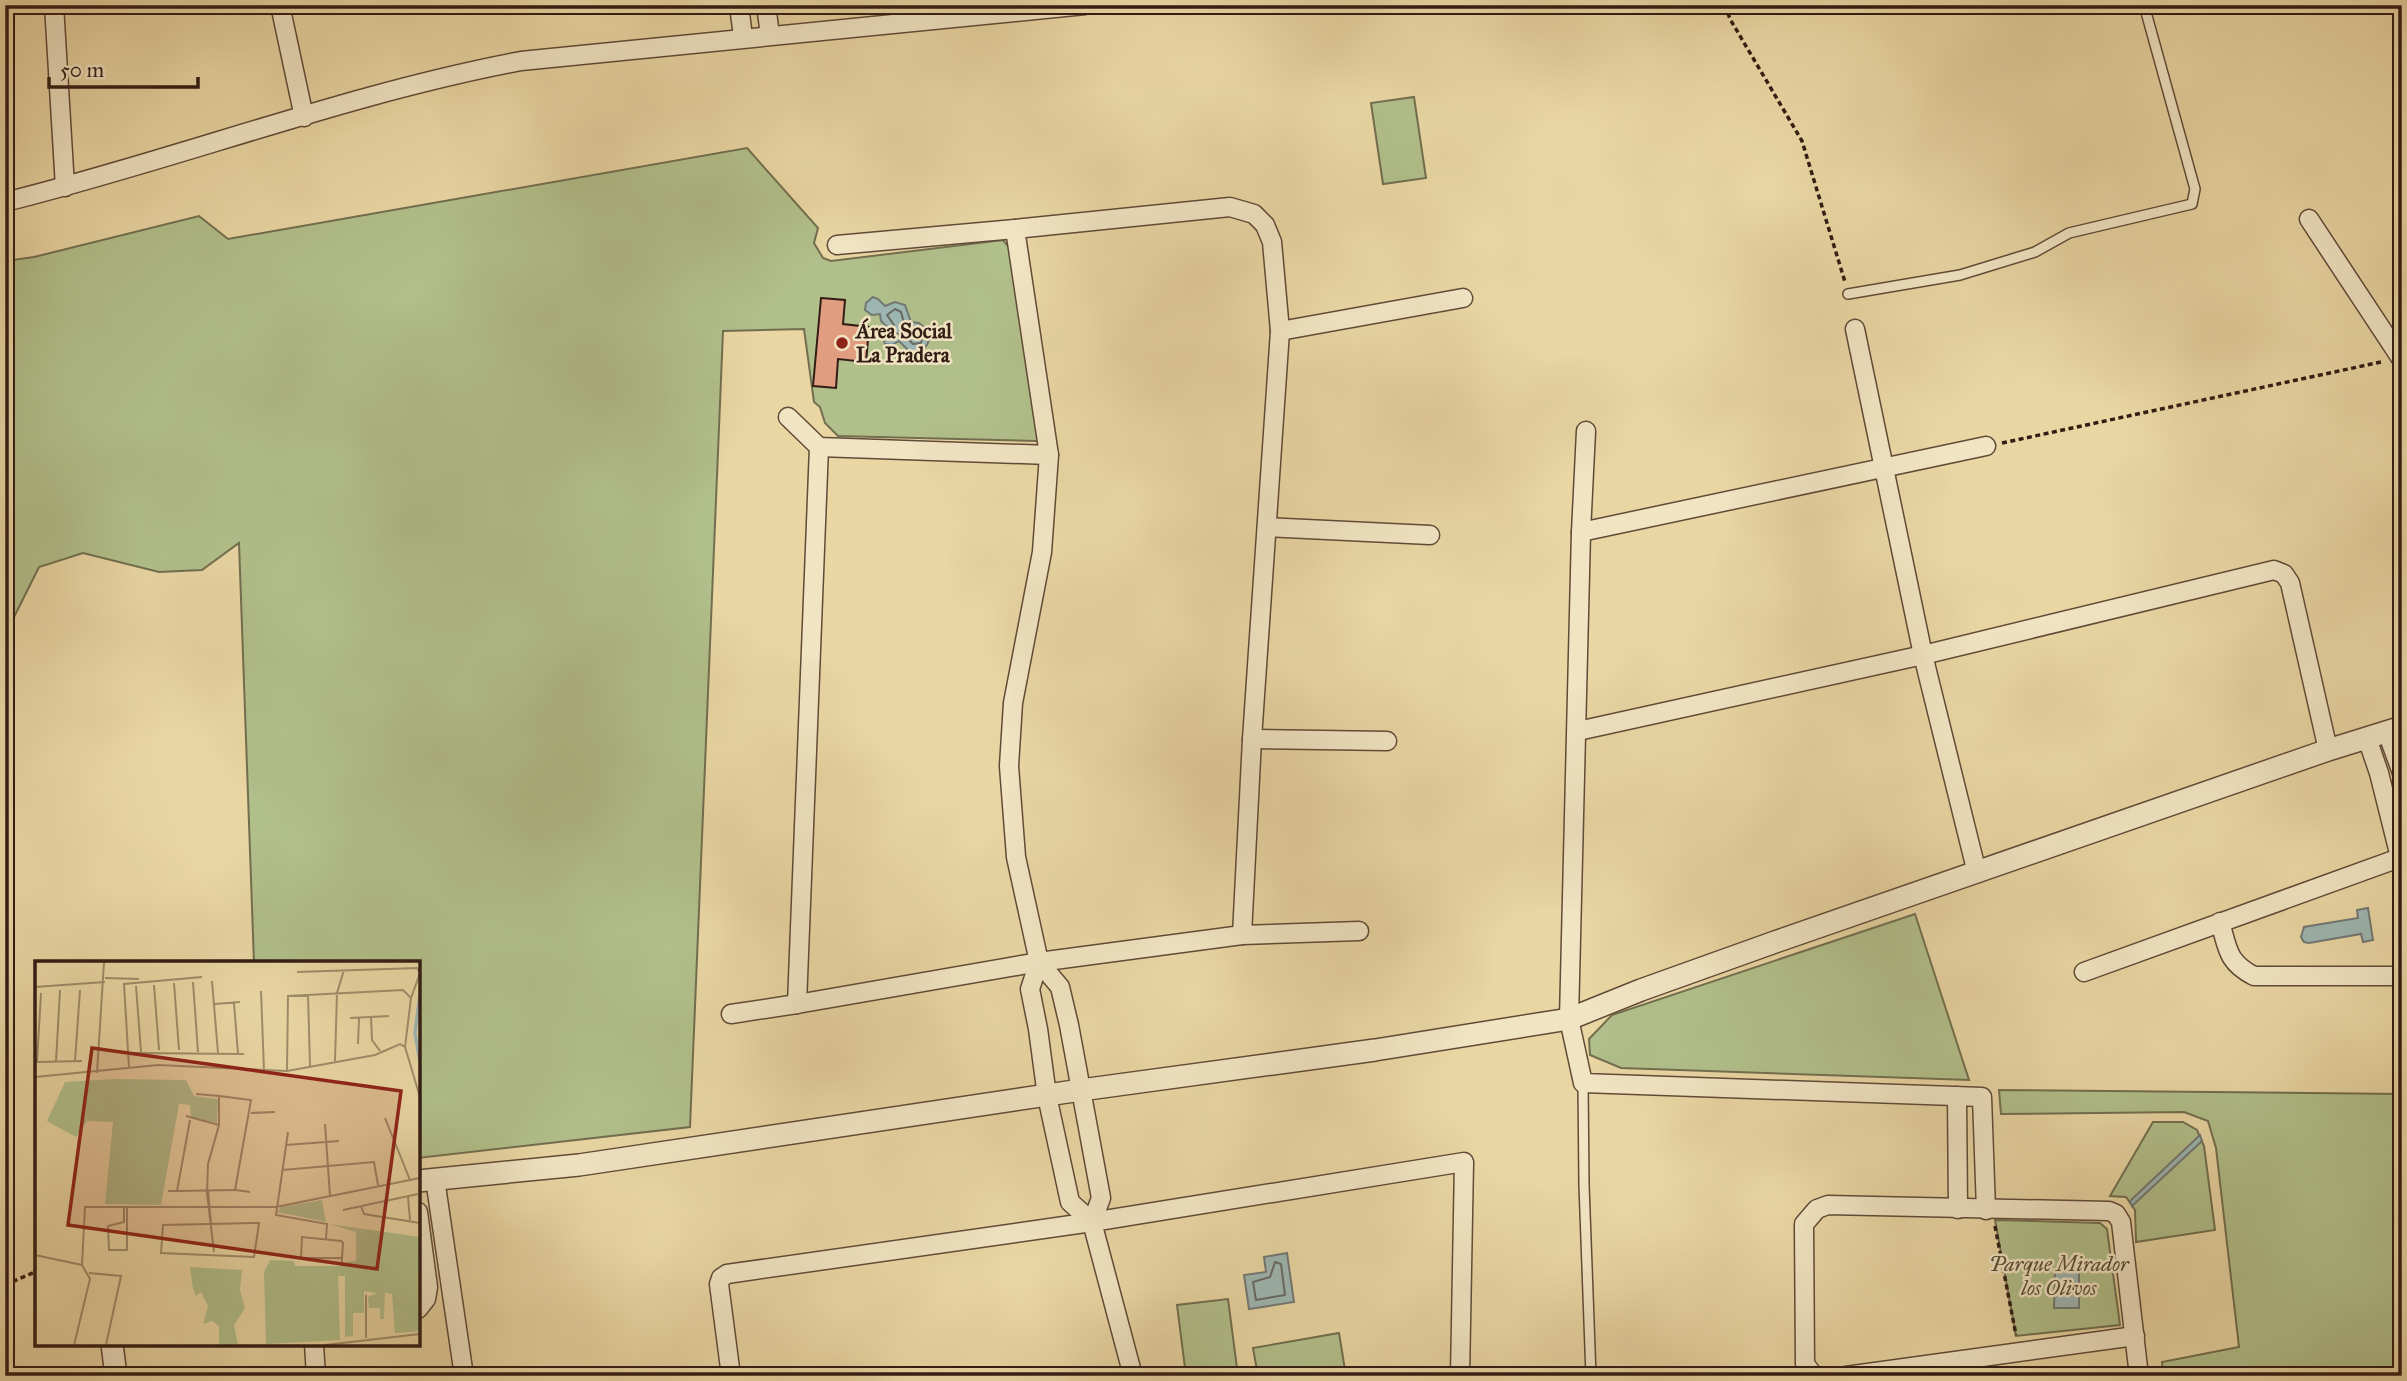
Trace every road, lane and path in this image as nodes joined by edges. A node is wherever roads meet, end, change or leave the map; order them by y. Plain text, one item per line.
1 (54, 5) edge
2 (279, 5) edge
3 (739, 5) edge
4 (766, 5) edge
5 (1085, 5) edge
6 (1724, 5) edge
7 (2144, 5) edge
8 (770, 35) junction
9 (743, 37) junction
10 (304, 117) junction
11 (65, 187) junction
12 (5, 202) edge
13 (2309, 219) dead end
14 (1015, 229) junction
15 (837, 245) dead end
16 (1847, 295) joint
17 (1463, 298) dead end
18 (1855, 329) dead end
19 (1280, 331) junction
20 (2401, 359) edge
21 (788, 417) dead end
22 (1586, 431) dead end
23 (1986, 446) joint
24 (819, 447) junction
25 (1049, 456) junction
26 (1885, 467) junction
27 (1267, 527) junction
28 (1581, 532) junction
29 (1430, 535) dead end
30 (1923, 654) junction
31 (1578, 731) junction
32 (2385, 732) edge
33 (1252, 739) junction
34 (1387, 740) dead end
35 (2328, 750) junction
36 (2402, 774) edge
37 (2401, 857) edge
38 (1976, 873) junction
39 (2220, 922) junction
40 (1359, 931) dead end
41 (1242, 935) junction
42 (1038, 962) junction
43 (2084, 972) dead end
44 (2402, 976) edge
45 (797, 1004) junction
46 (732, 1014) dead end
47 (1569, 1019) junction
48 (1583, 1083) junction
49 (1081, 1090) junction
50 (1047, 1096) junction
51 (1957, 1096) junction
52 (427, 1180) edge
53 (1958, 1209) junction
54 (1990, 1215) junction
55 (1092, 1222) junction
56 (420, 1227) edge
57 (35, 1272) edge
58 (5, 1285) edge
59 (420, 1306) edge
60 (2016, 1336) dead end
61 (2135, 1336) junction
62 (112, 1346) edge
63 (314, 1346) edge
64 (116, 1376) edge
65 (316, 1376) edge
66 (464, 1376) edge
67 (731, 1376) edge
68 (1133, 1376) edge
69 (1460, 1376) edge
70 (1591, 1376) edge
71 (1814, 1376) edge
72 (1846, 1376) edge
73 (2138, 1376) edge

1 - 11 street
2 - 10 street
3 - 9 street
4 - 8 street
5 - 8 street
6 - 16 path
7 - 16 lane
8 - 9 street
9 - 10 street
10 - 11 street
11 - 12 street
13 - 20 street
14 - 15 street
14 - 19 street
14 - 25 street
17 - 19 street
18 - 26 street
19 - 27 street
20 - 23 path
21 - 24 street
22 - 28 street
23 - 26 street
24 - 25 street
24 - 45 street
25 - 42 street
26 - 28 street
26 - 30 street
27 - 29 street
27 - 33 street
28 - 31 street
30 - 31 street
30 - 35 street
30 - 38 street
31 - 47 street
32 - 35 street
32 - 36 street
32 - 37 street
33 - 34 street
33 - 41 street
35 - 38 street
37 - 39 street
38 - 47 street
39 - 43 street
39 - 44 street
40 - 41 street
41 - 42 street
42 - 45 street
42 - 49 street
42 - 50 street
45 - 46 street
47 - 48 street
47 - 49 street
48 - 51 street
48 - 70 lane
49 - 50 street
49 - 55 street
50 - 52 street
50 - 55 street
51 - 53 street
51 - 54 street
52 - 66 street
53 - 54 street
53 - 71 street
54 - 60 path
54 - 61 street
55 - 67 street
55 - 68 street
55 - 69 street
56 - 59 street
57 - 58 path
61 - 72 street
61 - 73 street
62 - 64 street
63 - 65 street

